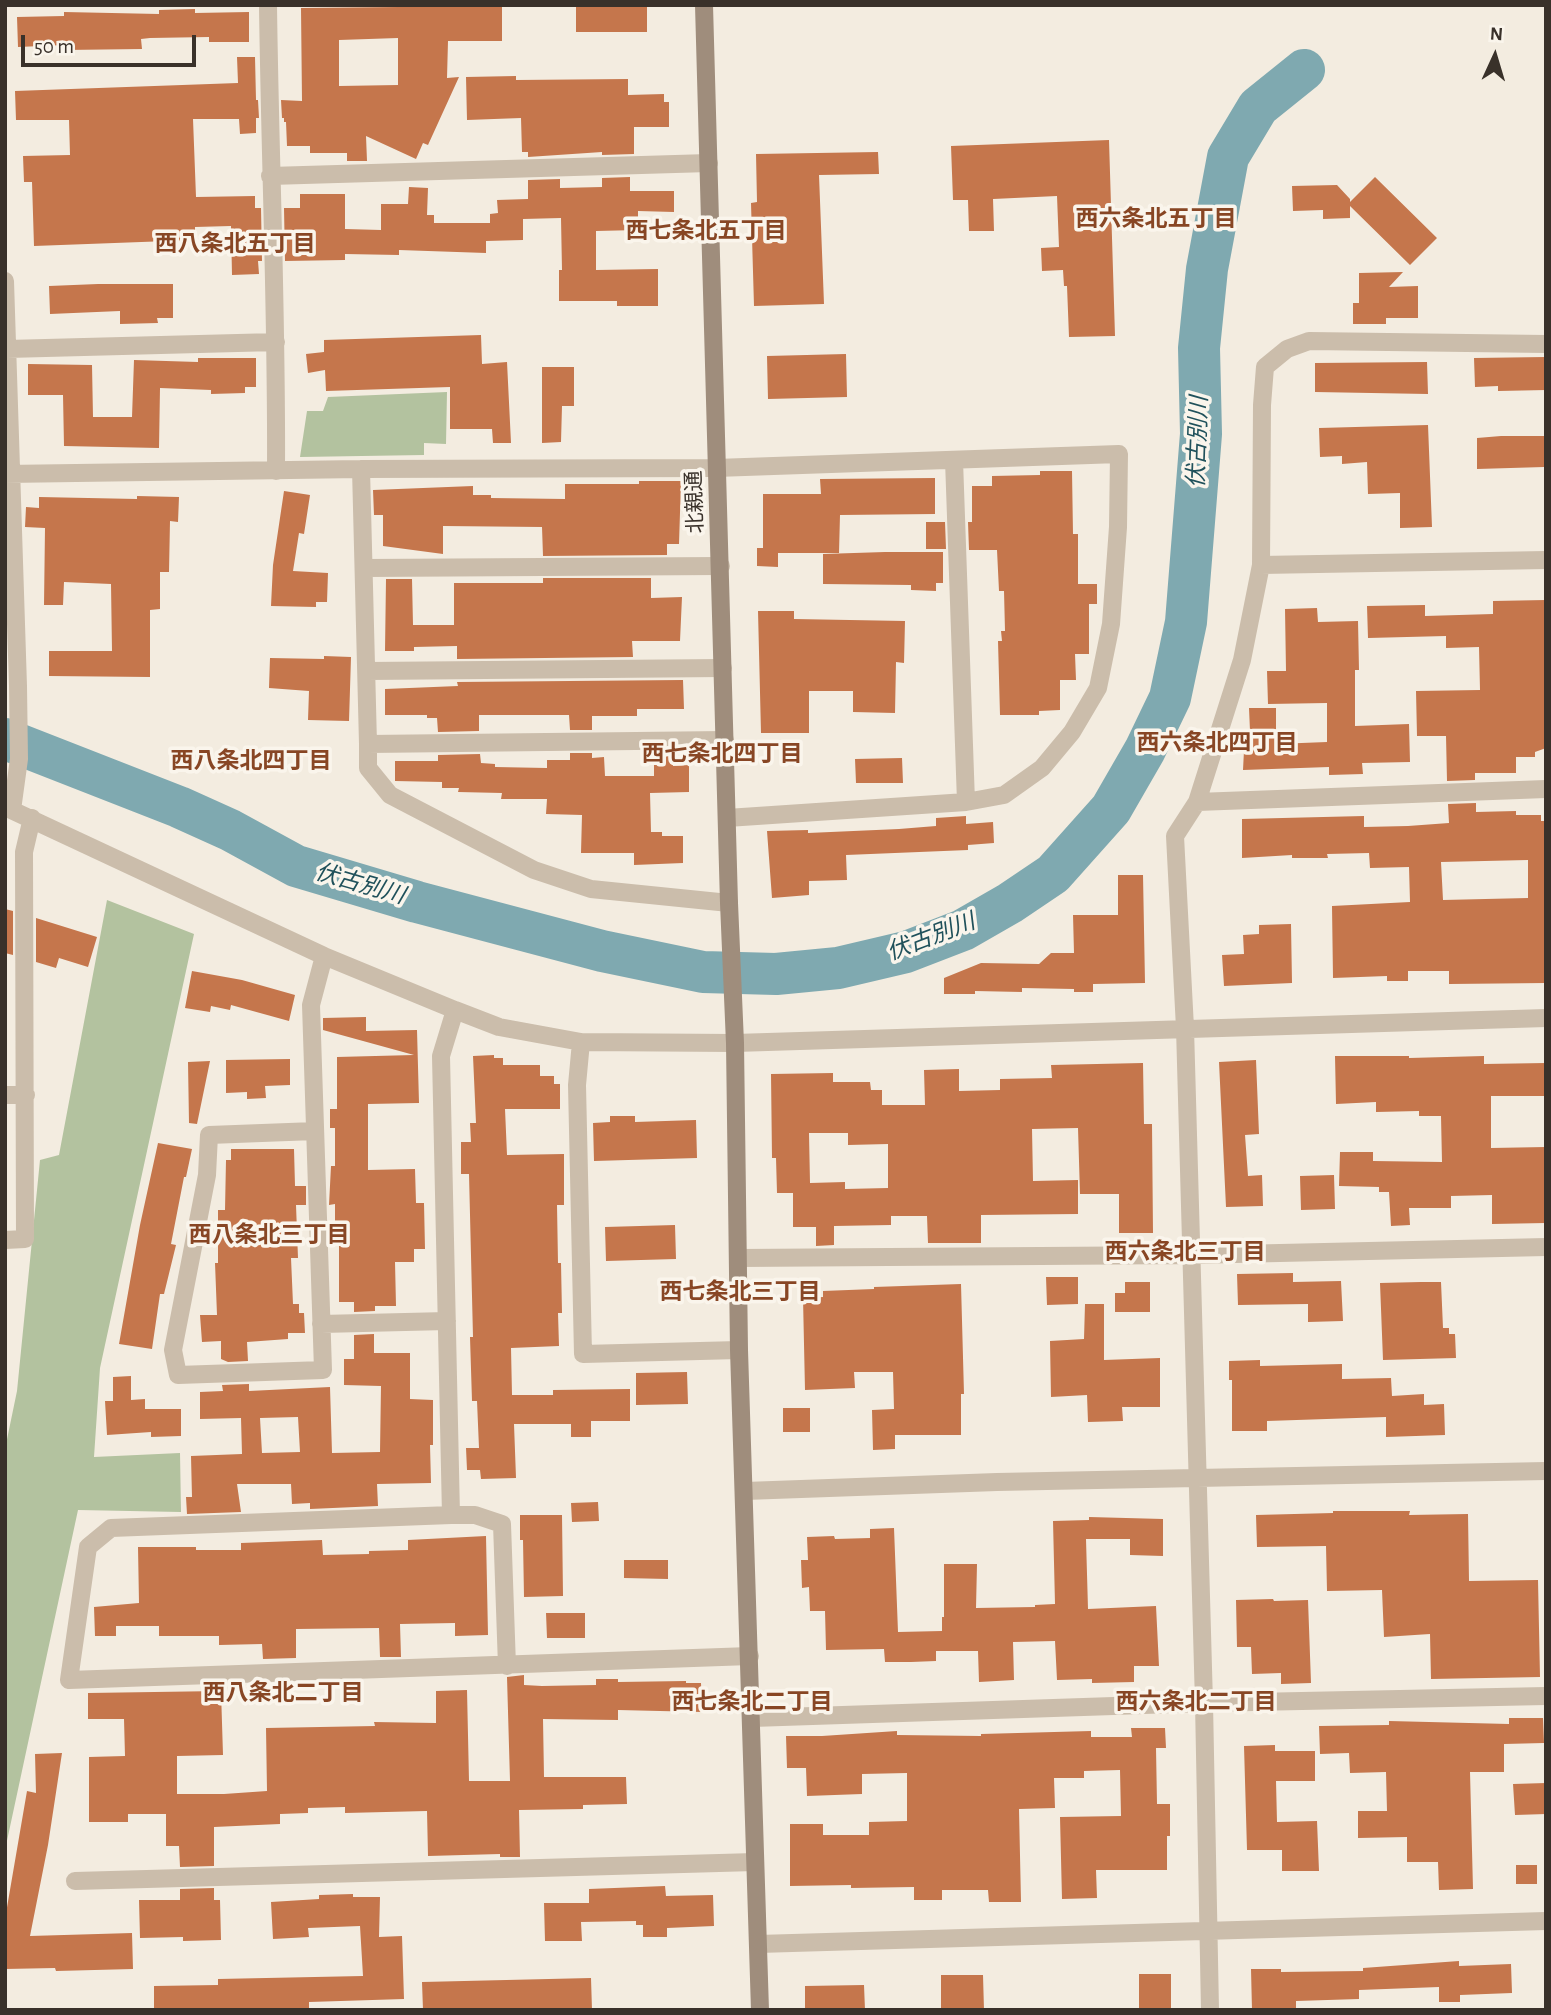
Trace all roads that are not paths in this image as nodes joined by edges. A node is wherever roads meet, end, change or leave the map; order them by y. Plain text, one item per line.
1 (268, 5) edge
2 (704, 5) edge
3 (709, 163) junction
4 (270, 176) junction
5 (5, 281) edge
6 (276, 342) junction
7 (1546, 344) edge
8 (7, 349) edge
9 (954, 460) junction
10 (716, 468) junction
11 (361, 469) junction
12 (276, 471) junction
13 (9, 474) edge
14 (1546, 560) edge
15 (1261, 565) junction
16 (720, 566) junction
17 (364, 568) junction
18 (723, 667) junction
19 (367, 671) junction
20 (725, 740) junction
21 (369, 744) junction
22 (1546, 789) edge
23 (966, 802) junction
24 (1197, 802) junction
25 (9, 808) edge
26 (32, 818) junction
27 (727, 818) junction
28 (729, 903) junction
29 (324, 956) junction
30 (455, 1010) junction
31 (1546, 1018) edge
32 (1185, 1028) junction
33 (580, 1042) junction
34 (735, 1043) junction
35 (5, 1095) edge
36 (26, 1095) junction
37 (315, 1131) junction
38 (5, 1240) edge
39 (1546, 1247) edge
40 (1191, 1255) junction
41 (738, 1258) junction
42 (447, 1321) junction
43 (321, 1324) junction
44 (739, 1350) junction
45 (1546, 1471) edge
46 (1197, 1478) junction
47 (745, 1491) junction
48 (451, 1515) junction
49 (750, 1657) junction
50 (507, 1666) junction
51 (1546, 1696) edge
52 (1204, 1703) junction
53 (752, 1718) junction
54 (755, 1862) junction
55 (75, 1881) dead end
56 (1546, 1921) edge
57 (1207, 1930) junction
58 (758, 1944) junction
59 (760, 2010) edge
60 (1210, 2010) edge

1 - 4 street
2 - 3 street, 北親通
3 - 4 street
3 - 10 street, 北親通
4 - 6 street
5 - 8 street
6 - 8 street
6 - 12 street
7 - 15 street
8 - 13 street
9 - 10 street
9 - 23 street
9 - 23 street
10 - 11 street
10 - 16 street, 北親通
11 - 12 street
11 - 17 street
12 - 13 street
13 - 25 street
14 - 15 street
15 - 24 street
16 - 17 street
16 - 18 street, 北親通
17 - 19 street
18 - 19 street
18 - 20 street, 北親通
19 - 21 street
20 - 21 street
20 - 27 street, 北親通
21 - 28 street
22 - 24 street
23 - 27 street
24 - 32 street
25 - 26 street
26 - 29 street
26 - 36 street
27 - 28 street, 北親通
28 - 34 street, 北親通
29 - 30 street
29 - 37 street
30 - 33 street
30 - 42 street
31 - 32 street
32 - 34 street
32 - 40 street
33 - 34 street
33 - 44 street
34 - 41 street, 北親通
35 - 36 street
36 - 38 street
37 - 43 street
37 - 43 street
39 - 40 street
40 - 41 street
40 - 46 street
41 - 44 street, 北親通
42 - 43 street
42 - 48 street
44 - 47 street, 北親通
45 - 46 street
46 - 47 street
46 - 52 street
47 - 49 street, 北親通
48 - 50 street
48 - 50 street
49 - 50 street
49 - 53 street, 北親通
51 - 52 street
52 - 53 street
52 - 57 street
53 - 54 street, 北親通
54 - 55 street
54 - 58 street, 北親通
56 - 57 street
57 - 58 street
57 - 60 street
58 - 59 street, 北親通

